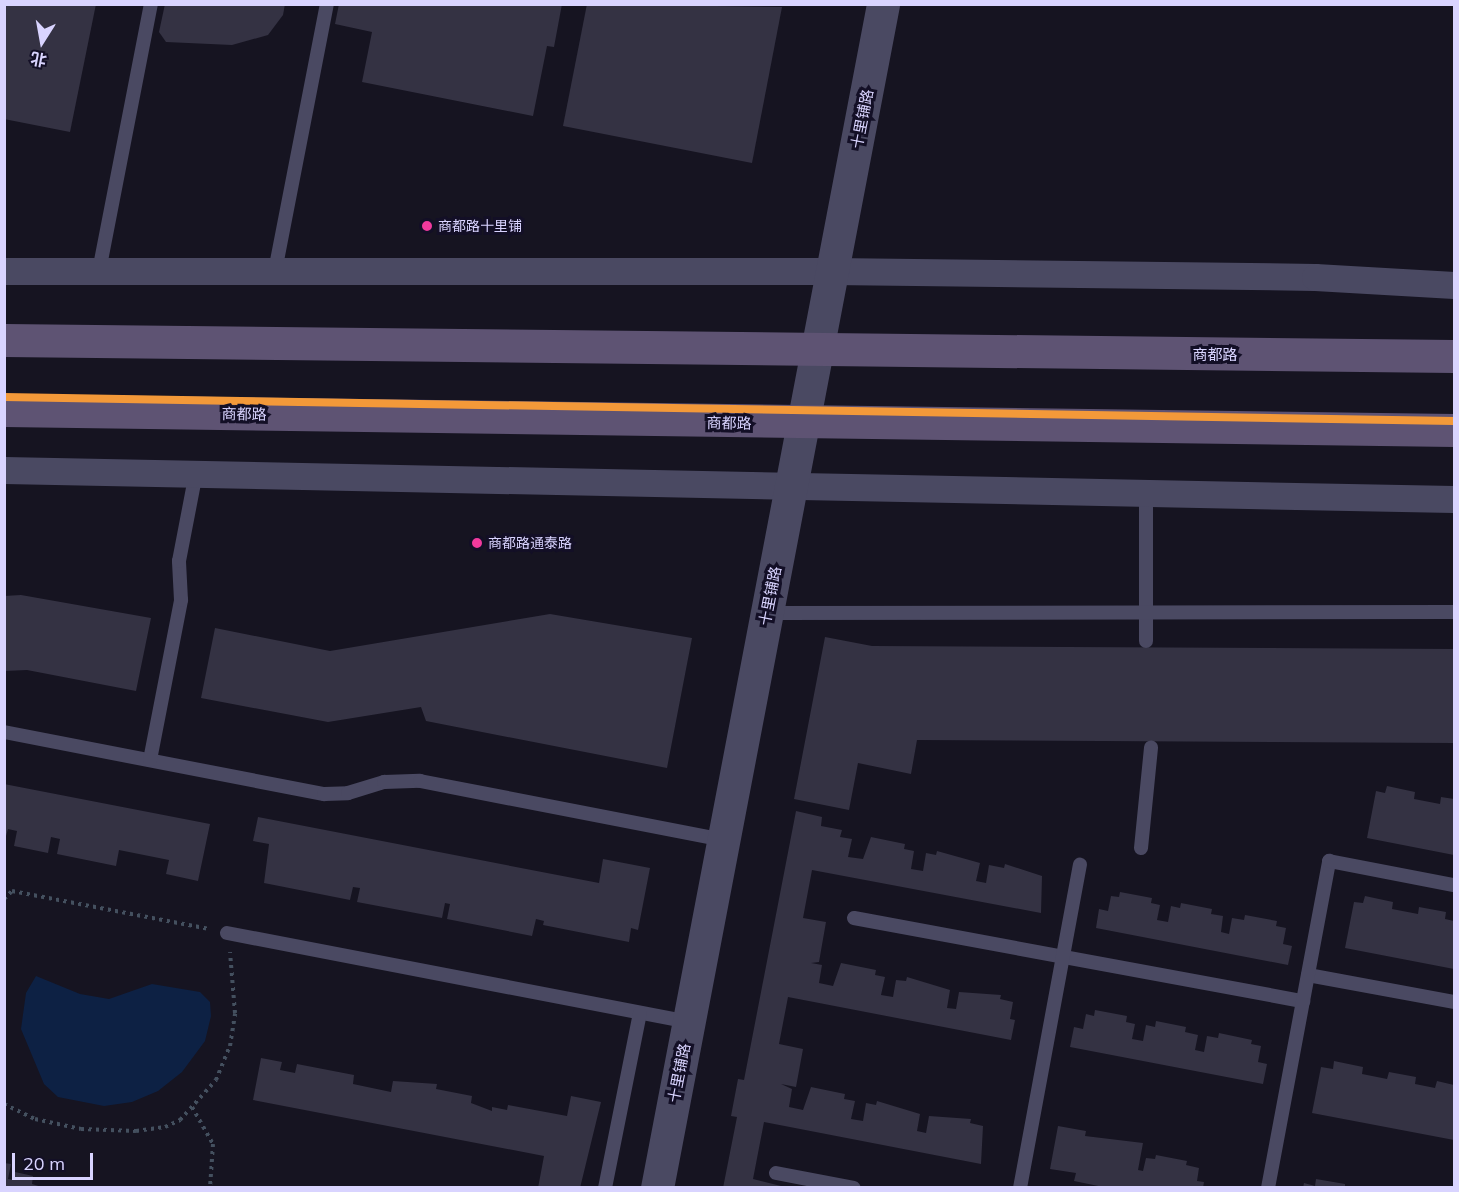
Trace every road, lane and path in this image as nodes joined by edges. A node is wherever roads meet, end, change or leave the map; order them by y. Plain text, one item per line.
1 (151, 4) edge
2 (327, 4) edge
3 (883, 4) edge
4 (4, 271) edge
5 (99, 271) junction
6 (275, 271) junction
7 (832, 271) junction
8 (1455, 285) edge
9 (4, 340) edge
10 (816, 351) junction
11 (1455, 356) edge
12 (4, 410) edge
13 (802, 424) junction
14 (1455, 430) edge
15 (4, 470) edge
16 (196, 473) junction
17 (791, 487) junction
18 (1146, 495) junction
19 (1455, 499) edge
20 (1145, 612) junction
21 (1455, 612) edge
22 (767, 613) junction
23 (1146, 641) dead end
24 (4, 732) edge
25 (1151, 747) dead end
26 (150, 760) junction
27 (724, 840) junction
28 (1141, 848) dead end
29 (1080, 865) dead end
30 (1455, 885) edge
31 (4, 899) edge
32 (854, 918) dead end
33 (227, 933) junction
34 (1063, 957) junction
35 (1308, 975) junction
36 (1303, 1001) junction
37 (1455, 1002) edge
38 (640, 1013) junction
39 (689, 1022) junction
40 (4, 1104) edge
41 (192, 1107) junction
42 (776, 1173) dead end
43 (210, 1188) edge
44 (605, 1188) edge
45 (657, 1188) edge
46 (854, 1188) edge
47 (1020, 1188) edge
48 (1268, 1188) edge

1 - 5 lane
2 - 6 lane
3 - 7 street, 十里铺路
4 - 5 street
5 - 6 street
6 - 7 street
7 - 8 street
7 - 10 street, 十里铺路
9 - 10 main road, 商都路
10 - 11 main road, 商都路
10 - 13 street, 十里铺路
12 - 13 main road, 商都路
13 - 14 main road, 商都路
13 - 17 street, 十里铺路
15 - 16 street
16 - 17 street
16 - 26 lane
17 - 18 street
17 - 22 street, 十里铺路
18 - 19 street
18 - 20 lane
20 - 21 lane
20 - 22 lane
20 - 23 lane
22 - 27 street, 十里铺路
24 - 26 lane
25 - 28 lane
26 - 27 lane
27 - 39 street, 十里铺路
29 - 34 lane
30 - 35 lane
31 - 33 path
32 - 34 lane
33 - 38 lane
33 - 41 path
34 - 36 lane
34 - 47 lane
35 - 36 lane
35 - 37 lane
36 - 48 lane
38 - 39 lane
38 - 44 lane
39 - 45 street, 十里铺路
40 - 41 path
41 - 43 path
42 - 46 lane

